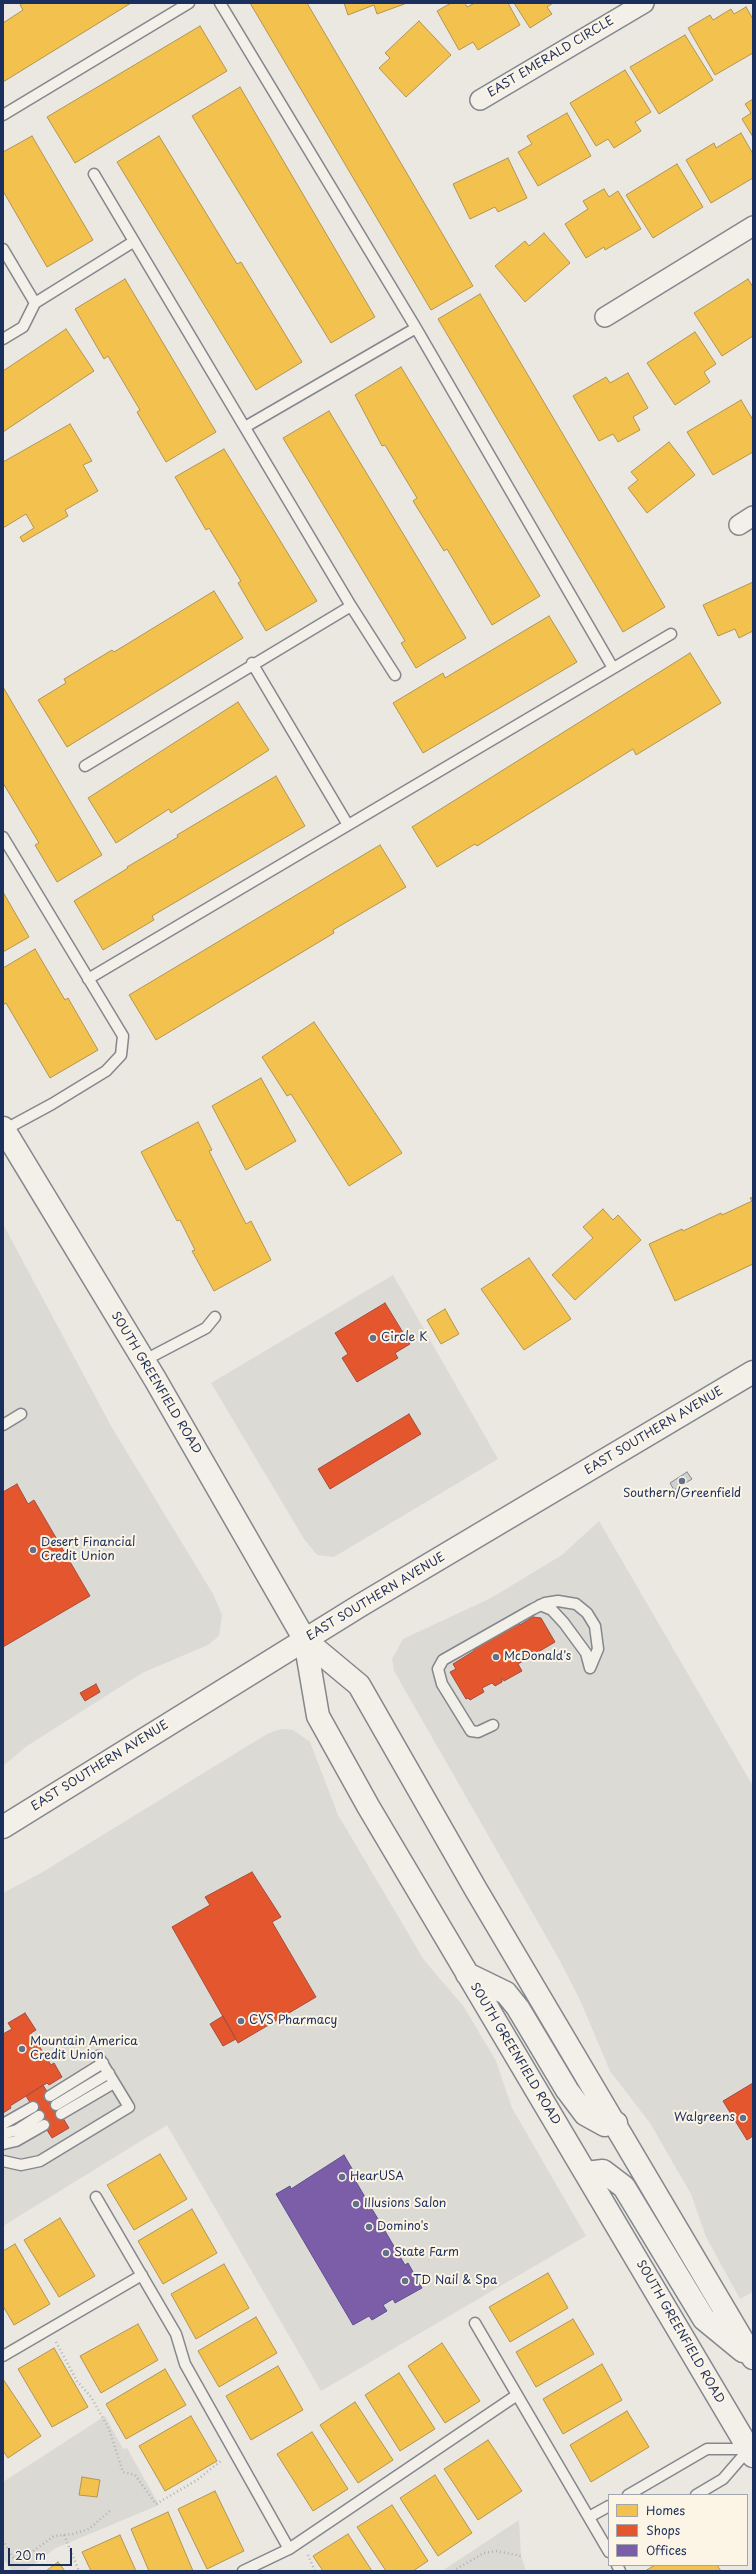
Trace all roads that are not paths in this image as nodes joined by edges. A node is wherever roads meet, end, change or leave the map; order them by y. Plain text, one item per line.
1 (189, 3) edge
2 (220, 3) edge
3 (644, 3) edge
4 (480, 100) dead end
5 (3, 115) edge
6 (94, 174) dead end
7 (753, 226) edge
8 (133, 242) junction
9 (3, 249) edge
10 (35, 303) junction
11 (605, 317) dead end
12 (416, 328) junction
13 (3, 339) edge
14 (245, 427) junction
15 (351, 606) junction
16 (671, 634) dead end
17 (252, 663) junction
18 (613, 668) junction
19 (395, 675) dead end
20 (85, 766) dead end
21 (348, 825) junction
22 (3, 837) edge
23 (88, 979) junction
24 (4, 1129) edge
25 (215, 1317) dead end
26 (143, 1361) junction
27 (753, 1372) edge
28 (21, 1414) dead end
29 (3, 1425) edge
30 (540, 1605) junction
31 (305, 1640) junction
32 (493, 1725) dead end
33 (3, 1827) edge
34 (467, 1974) junction
35 (109, 2073) junction
36 (114, 2083) junction
37 (50, 2096) dead end
38 (56, 2105) dead end
39 (61, 2114) dead end
40 (616, 2123) junction
41 (3, 2124) edge
42 (44, 2125) dead end
43 (3, 2134) edge
44 (3, 2144) edge
45 (3, 2161) edge
46 (586, 2173) junction
47 (96, 2197) dead end
48 (142, 2275) junction
49 (475, 2323) dead end
50 (3, 2356) edge
51 (753, 2358) edge
52 (517, 2395) junction
53 (751, 2452) edge
54 (630, 2494) edge
55 (698, 2494) edge
56 (608, 2507) edge
57 (589, 2517) junction
58 (289, 2549) junction
59 (608, 2550) edge
60 (243, 2571) edge

1 - 5 lane
2 - 12 lane
3 - 4 street, EAST EMERALD CIRCLE
6 - 8 lane
7 - 11 street
8 - 10 lane
8 - 14 lane
9 - 10 lane
10 - 13 lane
12 - 14 lane
12 - 18 lane
14 - 15 lane
15 - 17 lane
15 - 19 lane
16 - 18 lane
17 - 20 lane
17 - 21 lane
18 - 21 lane
21 - 23 lane
22 - 23 lane
23 - 24 lane
24 - 26 main road, SOUTH GREENFIELD ROAD
25 - 26 lane
26 - 31 main road, SOUTH GREENFIELD ROAD
27 - 31 main road, EAST SOUTHERN AVENUE
28 - 29 lane
30 - 30 lane
30 - 32 lane
31 - 33 main road, EAST SOUTHERN AVENUE
31 - 34 main road, SOUTH GREENFIELD ROAD
31 - 40 main road, SOUTH GREENFIELD ROAD
34 - 40 main road
34 - 46 main road, SOUTH GREENFIELD ROAD
35 - 36 lane
35 - 37 lane
35 - 38 lane
36 - 39 lane
36 - 45 lane
40 - 51 main road, SOUTH GREENFIELD ROAD
41 - 43 lane
42 - 44 lane
46 - 51 main road
46 - 53 main road, SOUTH GREENFIELD ROAD
47 - 48 lane
48 - 50 lane
48 - 58 lane
49 - 52 lane
52 - 57 lane
52 - 58 lane
53 - 54 lane
53 - 55 lane
56 - 57 lane
57 - 59 lane
58 - 60 lane

